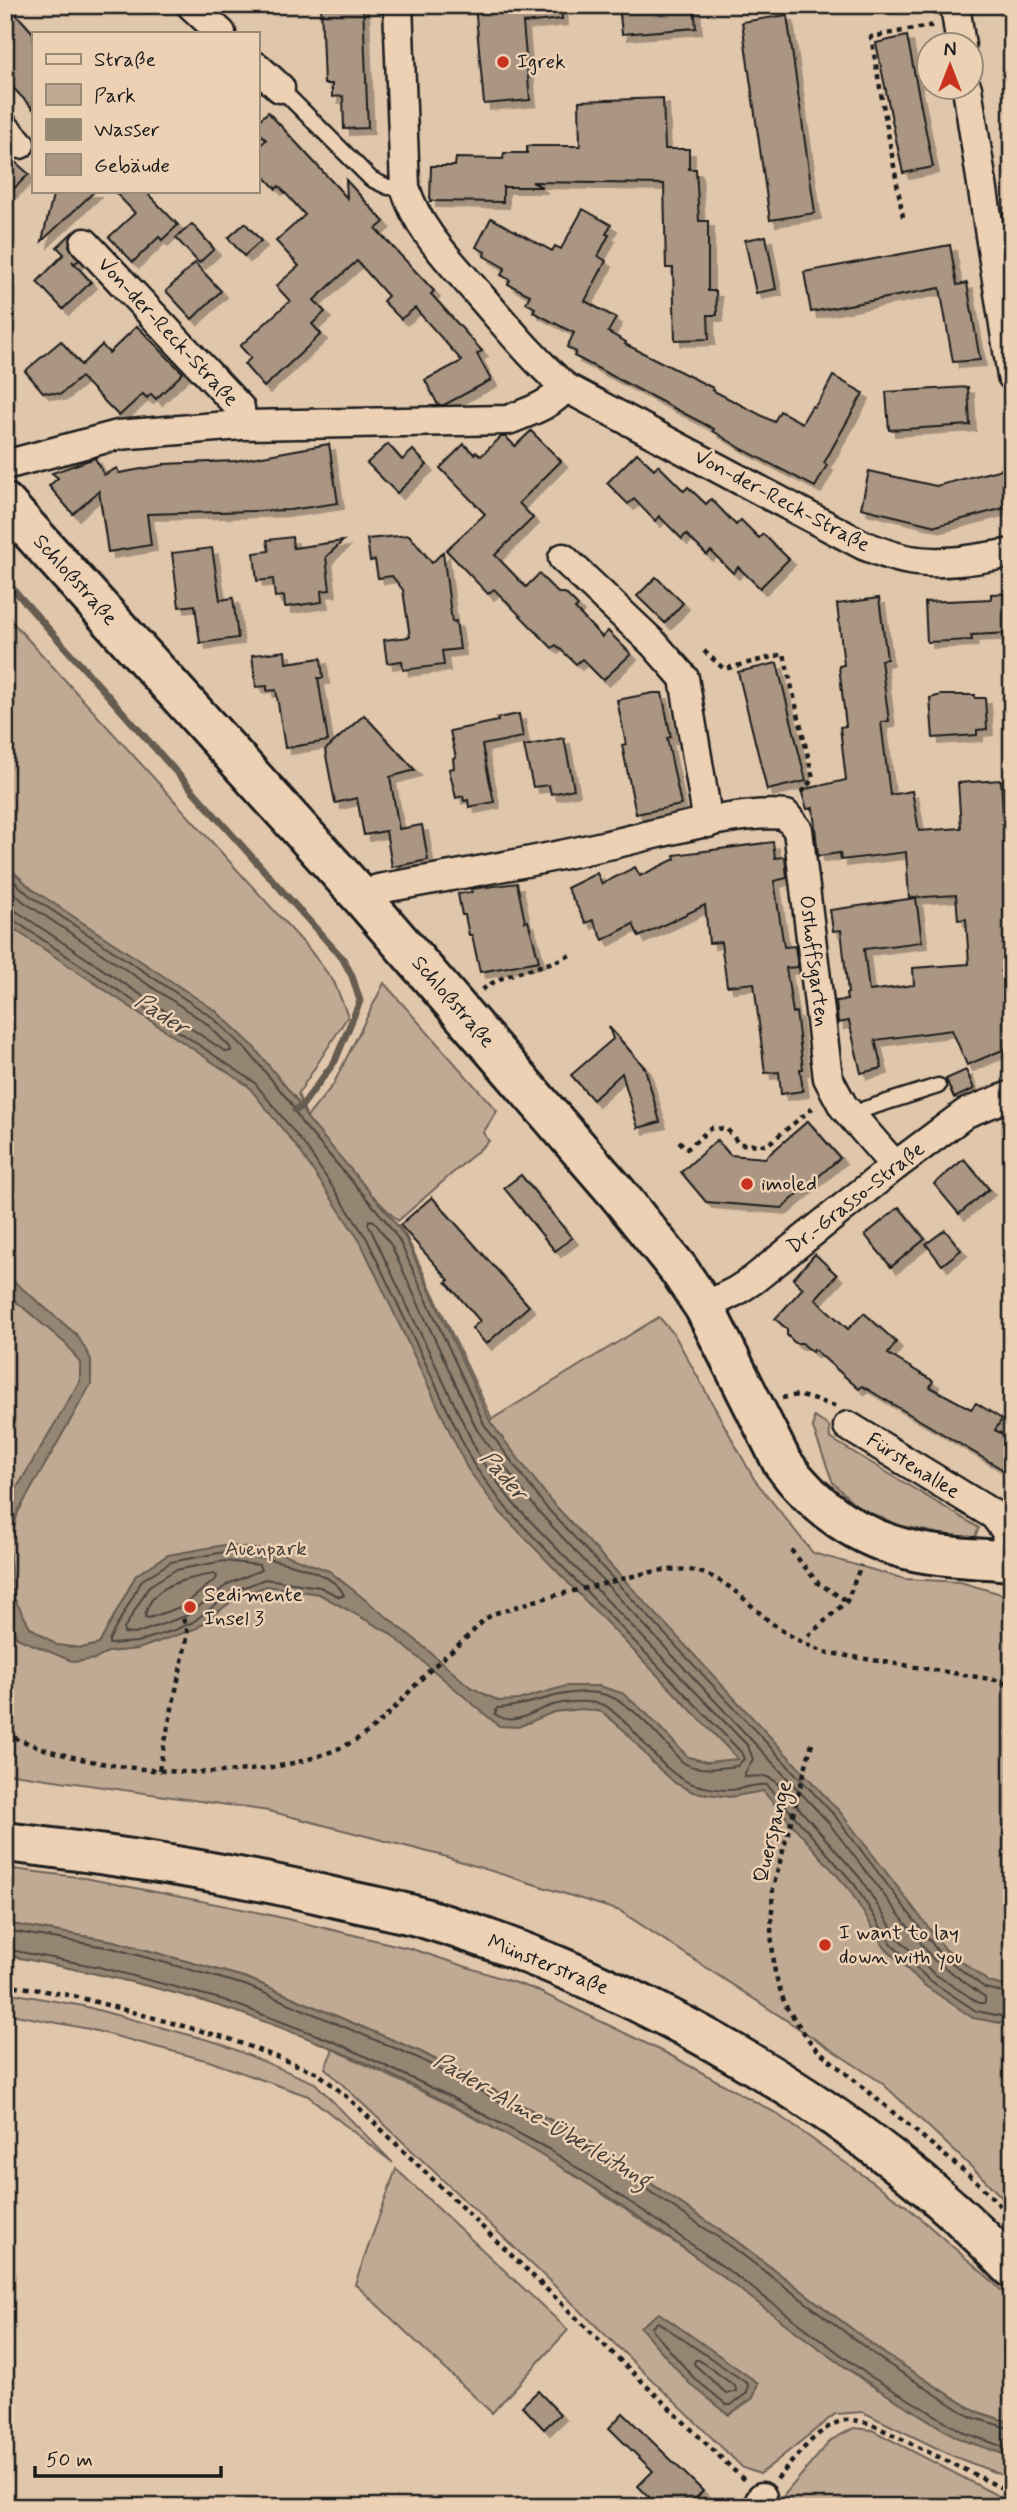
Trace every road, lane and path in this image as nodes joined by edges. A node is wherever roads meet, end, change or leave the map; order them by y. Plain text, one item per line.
1 (191, 5) edge
2 (398, 5) edge
3 (957, 24) edge
4 (220, 32) edge
5 (259, 69) edge
6 (280, 89) joint
7 (969, 102) edge
8 (405, 187) junction
9 (903, 217) dead end
10 (85, 243) dead end
11 (1012, 376) edge
12 (565, 387) junction
13 (241, 425) junction
14 (5, 465) edge
15 (5, 503) edge
16 (1012, 553) edge
17 (564, 558) dead end
18 (704, 651) dead end
19 (786, 815) junction
20 (708, 823) junction
21 (364, 900) junction
22 (574, 953) dead end
23 (492, 982) dead end
24 (939, 1086) dead end
25 (833, 1090) junction
26 (1012, 1095) edge
27 (855, 1119) junction
28 (679, 1141) dead end
29 (895, 1166) junction
30 (731, 1293) junction
31 (751, 1402) junction
32 (848, 1426) joint
33 (857, 1529) joint
34 (791, 1550) dead end
35 (1009, 1561) edge
36 (184, 1618) dead end
37 (808, 1636) dead end
38 (1012, 1685) edge
39 (5, 1733) edge
40 (812, 1743) dead end
41 (159, 1770) junction
42 (5, 1842) edge
43 (5, 1984) edge
44 (1012, 2218) edge
45 (1012, 2268) edge
46 (1012, 2491) edge
47 (759, 2502) edge

1 - 4 street
2 - 8 street, Von-der-Reck-Straße
3 - 9 path
5 - 6 street
6 - 8 lane
7 - 11 street
8 - 12 street, Von-der-Reck-Straße
10 - 13 street, Von-der-Reck-Straße
12 - 13 street, Von-der-Reck-Straße
12 - 16 street, Von-der-Reck-Straße
13 - 14 street, Von-der-Reck-Straße
15 - 21 street, Schloßstraße
17 - 20 street
18 - 19 path
19 - 20 street
19 - 25 street, Osthoffsgarten
20 - 21 street
21 - 30 street, Schloßstraße
22 - 23 path
24 - 27 lane
25 - 27 street, Osthoffsgarten
25 - 28 path
26 - 29 street, Dr.-Grasso-Straße
27 - 29 street, Osthoffsgarten
29 - 30 street, Dr.-Grasso-Straße
30 - 31 street, Schloßstraße
31 - 32 path, Fürstenallee
31 - 33 street, Schloßstraße
32 - 35 street, Fürstenallee
33 - 35 street, Fürstenallee
34 - 37 path
36 - 41 path
38 - 41 path
39 - 41 path
40 - 44 path, Querspange
42 - 45 street, Münsterstraße
43 - 47 path
46 - 47 path

